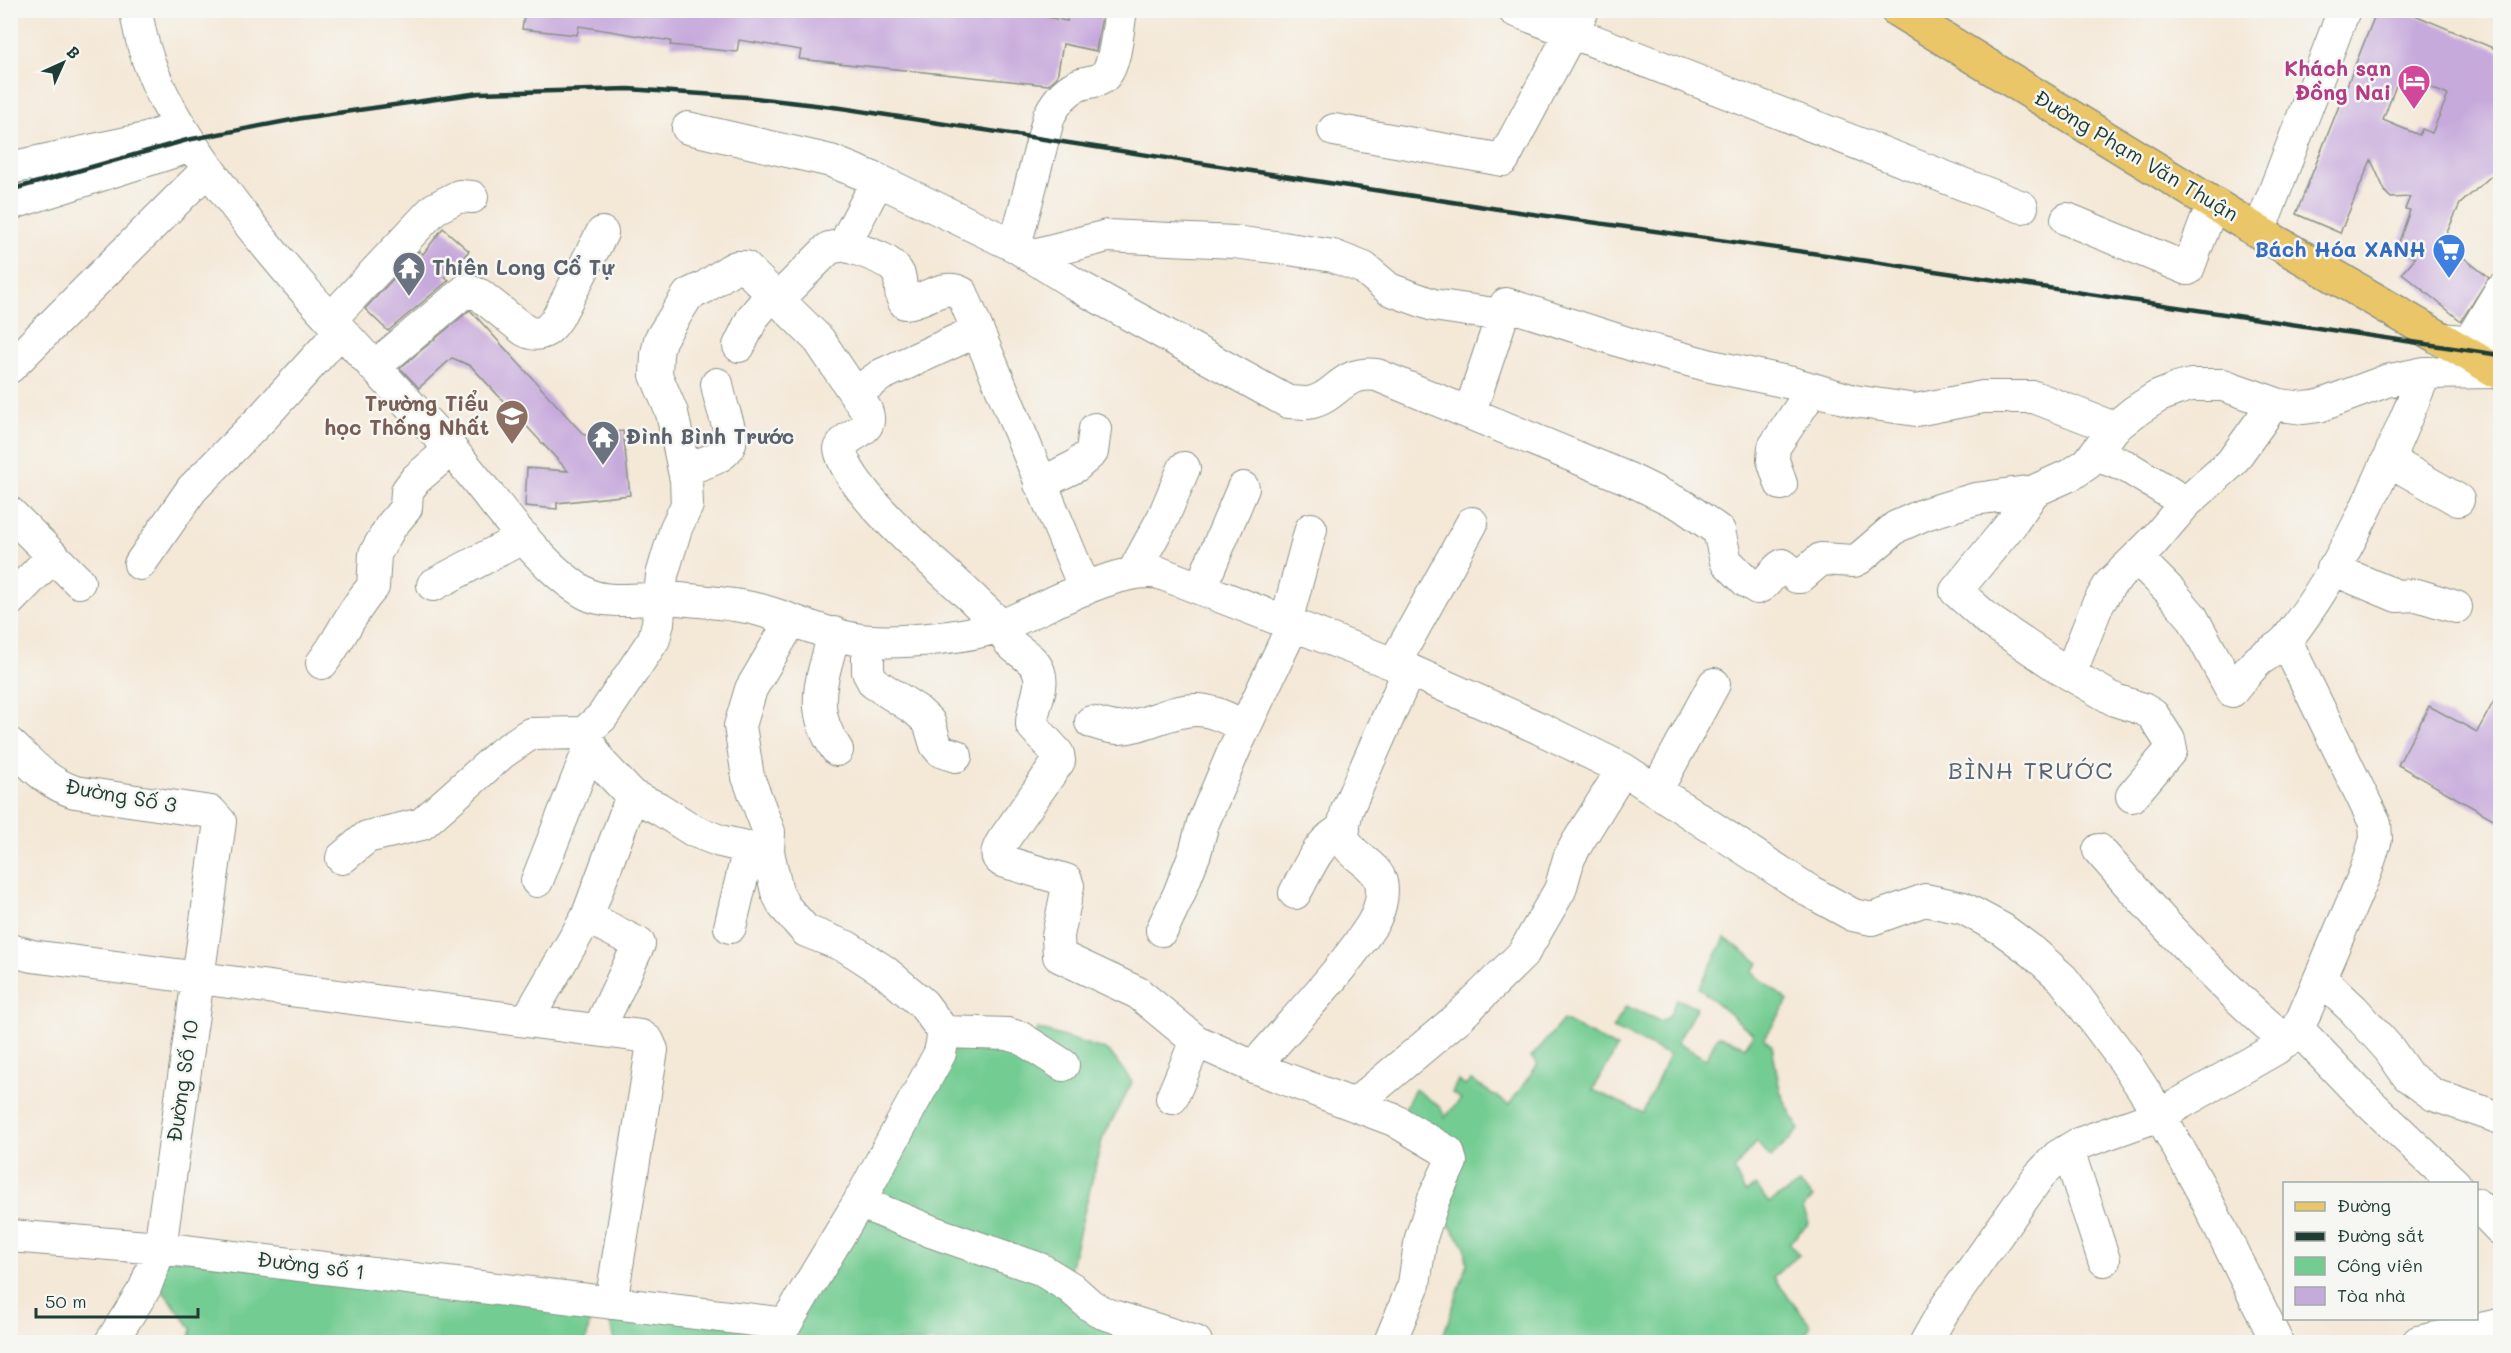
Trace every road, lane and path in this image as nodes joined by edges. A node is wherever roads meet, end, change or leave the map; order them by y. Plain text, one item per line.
1 (136, 10) edge
2 (1121, 10) edge
3 (1514, 10) edge
4 (1897, 10) edge
5 (2344, 10) edge
6 (1577, 21) edge
7 (688, 128) dead end
8 (1334, 130) dead end
9 (193, 148) junction
10 (10, 168) edge
11 (878, 180) junction
12 (472, 197) dead end
13 (2213, 203) junction
14 (10, 204) edge
15 (2022, 207) dead end
16 (2067, 219) dead end
17 (2259, 231) junction
18 (602, 232) dead end
19 (844, 245) junction
20 (1023, 251) junction
21 (2500, 291) edge
22 (776, 296) junction
23 (1501, 315) junction
24 (335, 326) junction
25 (977, 331) junction
26 (2455, 340) junction
27 (739, 346) dead end
28 (2499, 363) edge
29 (10, 367) edge
30 (374, 368) junction
31 (2425, 373) junction
32 (717, 384) dead end
33 (1813, 389) junction
34 (855, 394) junction
35 (2274, 403) junction
36 (1470, 412) junction
37 (2114, 428) junction
38 (1095, 429) dead end
39 (451, 449) junction
40 (2095, 455) junction
41 (2388, 460) junction
42 (1184, 468) dead end
43 (684, 469) junction
44 (1040, 484) junction
45 (1780, 484) dead end
46 (1243, 488) dead end
47 (2034, 491) junction
48 (2458, 500) dead end
49 (2186, 504) junction
50 (10, 513) edge
51 (1472, 523) dead end
52 (1311, 529) dead end
53 (524, 537) junction
54 (53, 556) junction
55 (2137, 558) junction
56 (140, 564) dead end
57 (2332, 569) junction
58 (1133, 573) junction
59 (79, 582) dead end
60 (433, 585) dead end
61 (1201, 587) junction
62 (1085, 589) junction
63 (661, 597) junction
64 (10, 600) edge
65 (2456, 607) dead end
66 (791, 621) junction
67 (1289, 624) junction
68 (1000, 626) junction
69 (834, 633) junction
70 (868, 640) junction
71 (2286, 641) junction
72 (322, 663) dead end
73 (1402, 667) junction
74 (2070, 674) junction
75 (1714, 684) dead end
76 (1091, 722) dead end
77 (1245, 727) junction
78 (587, 740) junction
79 (10, 744) edge
80 (837, 750) dead end
81 (956, 756) dead end
82 (1623, 769) junction
83 (1656, 790) junction
84 (632, 796) junction
85 (2132, 796) dead end
86 (211, 812) joint
87 (1344, 830) junction
88 (759, 850) junction
89 (2099, 850) dead end
90 (342, 858) dead end
91 (537, 881) dead end
92 (1296, 893) dead end
93 (587, 917) junction
94 (730, 927) dead end
95 (1161, 930) dead end
96 (10, 950) edge
97 (198, 977) junction
98 (2321, 979) junction
99 (527, 1020) junction
100 (599, 1029) junction
101 (944, 1032) junction
102 (2292, 1035) junction
103 (1196, 1041) junction
104 (1063, 1065) dead end
105 (1254, 1066) junction
106 (1172, 1098) dead end
107 (1354, 1106) junction
108 (2160, 1115) junction
109 (2500, 1118) edge
110 (2068, 1150) junction
111 (2453, 1182) edge
112 (859, 1202) junction
113 (2478, 1206) edge
114 (2500, 1229) edge
115 (10, 1236) edge
116 (160, 1248) junction
117 (2104, 1260) dead end
118 (611, 1303) junction
119 (2500, 1325) edge
120 (781, 1333) edge
121 (111, 1342) edge
122 (1196, 1342) edge
123 (1390, 1342) edge
124 (1926, 1342) edge
125 (2277, 1342) edge
126 (2418, 1342) edge

1 - 9 street
2 - 20 street
3 - 6 street
4 - 13 main road, Đường Phạm Văn Thuận
5 - 17 street
6 - 8 street
6 - 15 street
7 - 11 street
9 - 10 street
9 - 14 street
9 - 24 street
9 - 29 street
11 - 19 street
11 - 20 street
12 - 24 street
13 - 16 street
13 - 17 main road, Đường Phạm Văn Thuận
17 - 26 main road, Đường Phạm Văn Thuận
18 - 30 street
19 - 22 street
19 - 25 street
20 - 23 street
20 - 36 street
21 - 26 street
22 - 27 street
22 - 34 street
22 - 43 street
23 - 33 street
23 - 36 street
24 - 30 street
24 - 56 street
25 - 34 street
25 - 44 street
26 - 28 main road, Đường Phạm Văn Thuận
28 - 31 street
30 - 39 street
31 - 35 street
31 - 41 street
32 - 43 street
33 - 37 street
33 - 45 street
34 - 68 street
35 - 37 street
35 - 49 street
36 - 47 street
37 - 40 street
38 - 44 street
39 - 53 street
39 - 72 street
40 - 47 street
40 - 49 street
41 - 48 street
41 - 57 street
42 - 58 street
43 - 63 street
44 - 62 street
46 - 61 street
47 - 74 street
49 - 55 street
50 - 54 street
51 - 73 street
52 - 67 street
53 - 60 street
53 - 63 street
54 - 59 street
54 - 64 street
55 - 71 street
55 - 74 street
57 - 65 street
57 - 71 street
58 - 61 street
58 - 62 street
61 - 67 street
62 - 68 street
63 - 66 street
63 - 78 street
66 - 69 street
66 - 88 street
67 - 73 street
67 - 77 street
68 - 70 street
68 - 103 street
69 - 70 street
69 - 80 street
70 - 81 street
71 - 98 street
73 - 82 street
73 - 87 street
74 - 85 street
75 - 83 street
76 - 77 street
77 - 95 street
78 - 84 street
78 - 90 street
78 - 91 street
79 - 86 street, Đường Số 3
82 - 83 street
82 - 107 street
83 - 108 street
84 - 88 street
84 - 93 street
86 - 97 street, Đường Số 10
87 - 92 street
87 - 105 street
88 - 94 street
88 - 101 street
89 - 102 street
93 - 99 street
93 - 100 street
96 - 97 street
97 - 99 street
97 - 116 street, Đường Số 10
98 - 102 street
98 - 109 street
99 - 100 street
100 - 118 street
101 - 104 street
101 - 112 street
102 - 108 street
102 - 111 street
103 - 105 street
103 - 106 street
105 - 107 street
107 - 123 street
108 - 110 street
108 - 125 street
110 - 117 street
110 - 124 street
112 - 120 street
112 - 122 street
113 - 114 street
115 - 116 street, Đường số 1
116 - 118 street, Đường số 1
116 - 121 street, Đường Số 10
118 - 120 street, Đường số 1
119 - 126 street

